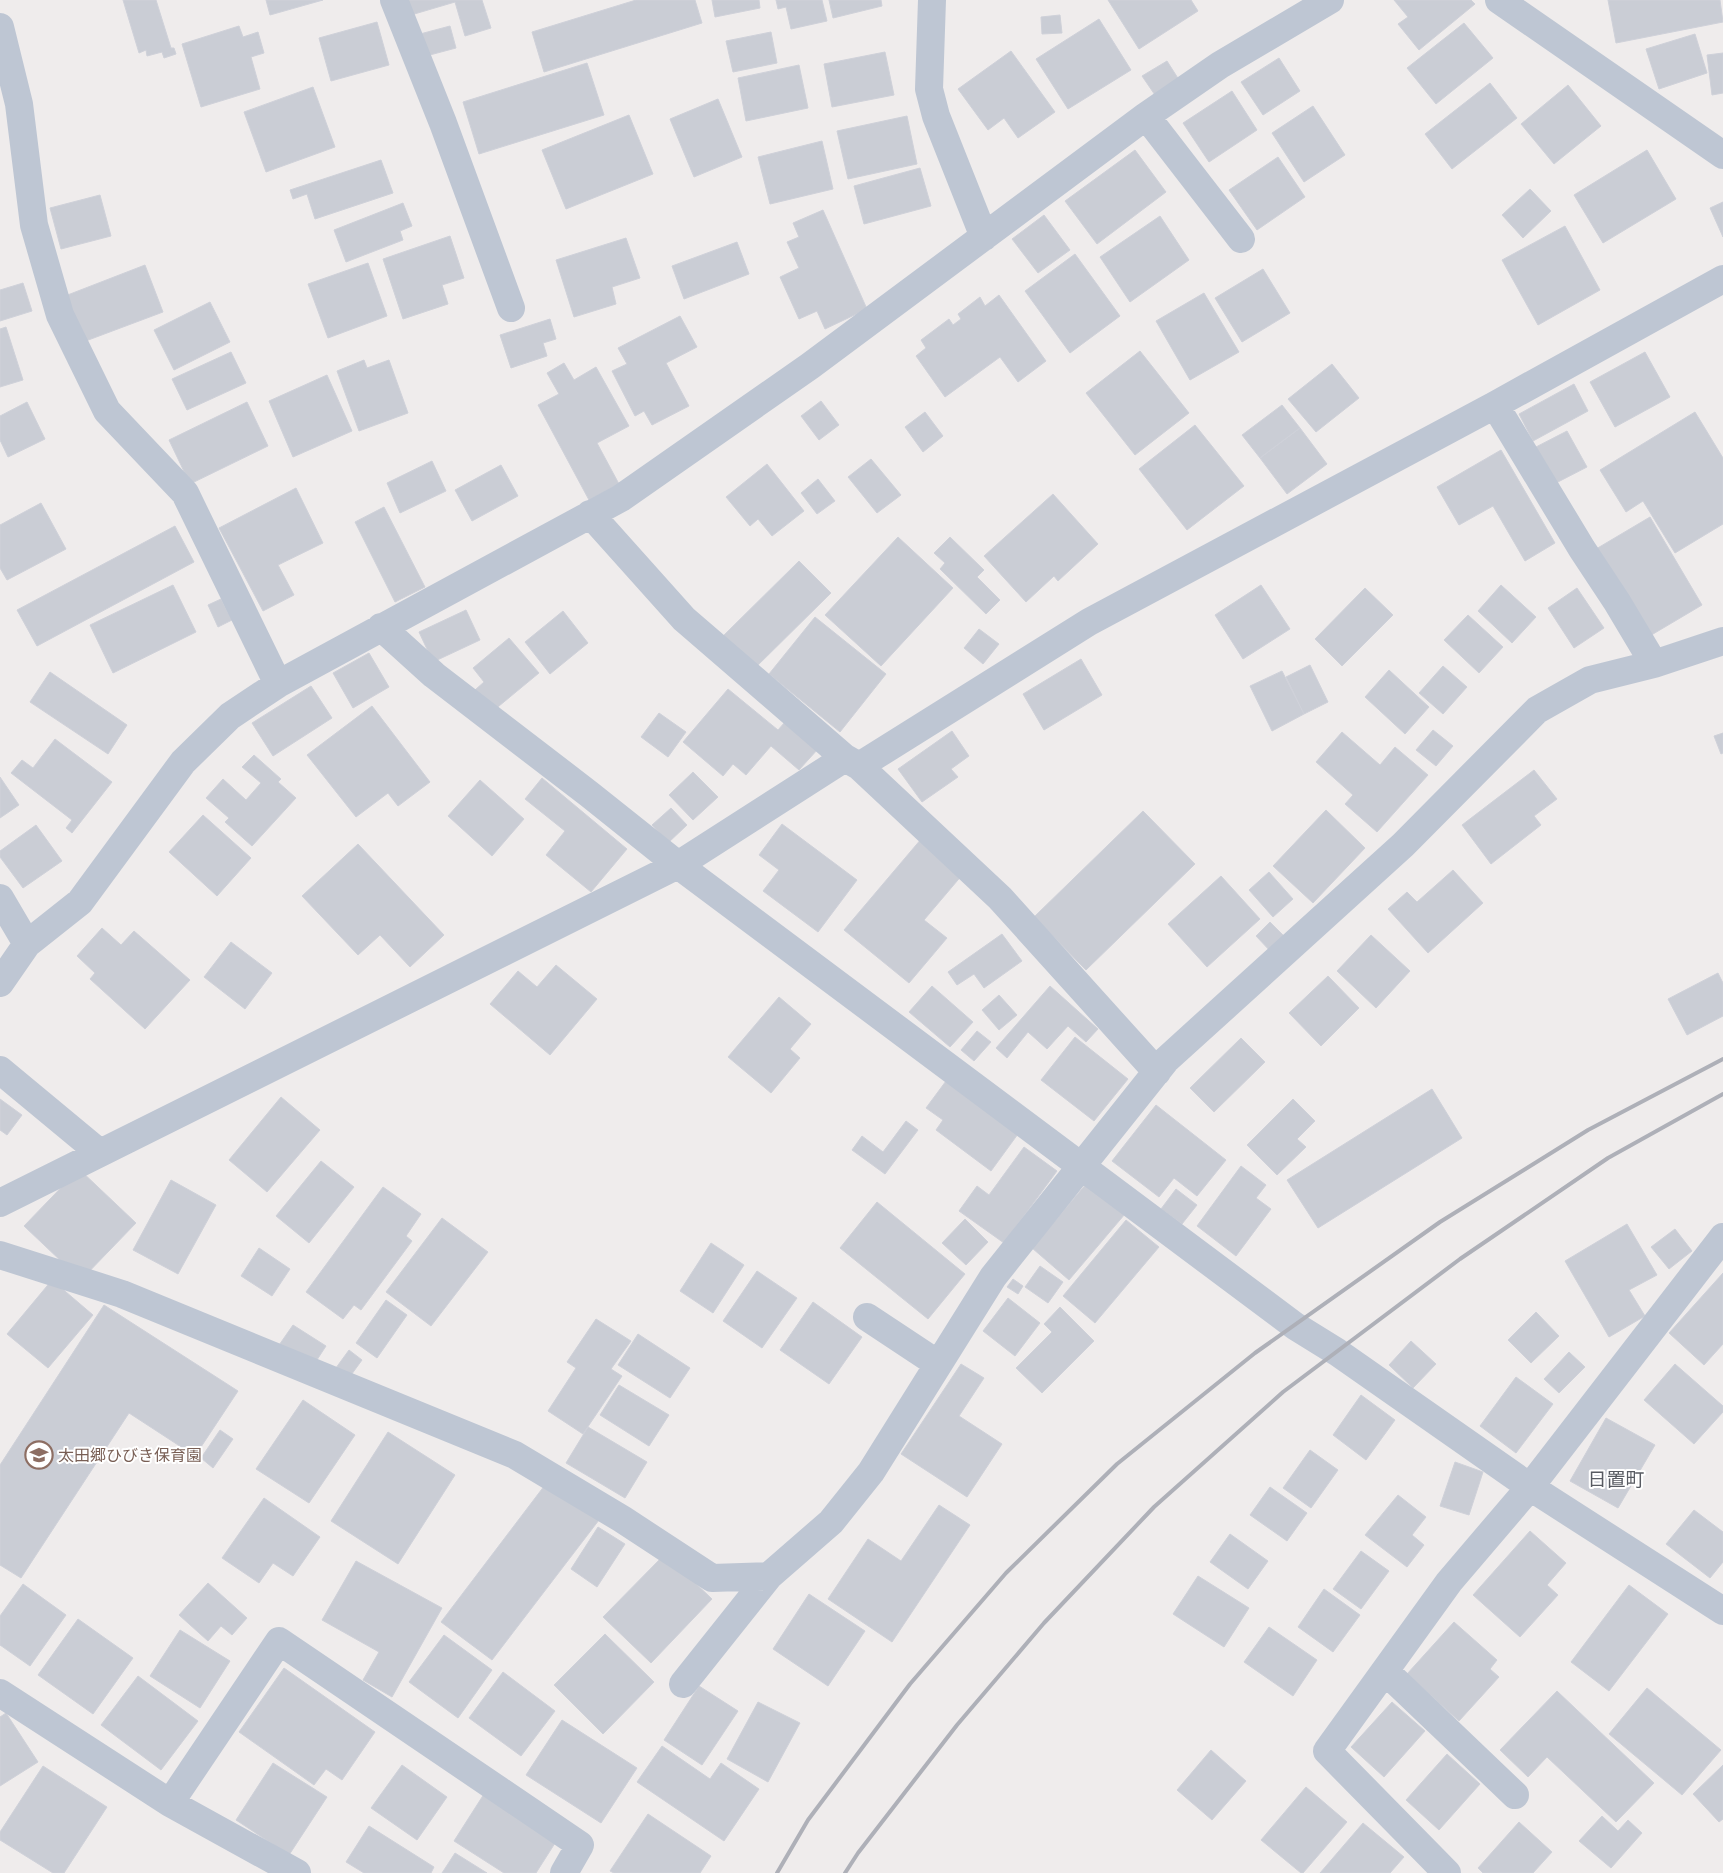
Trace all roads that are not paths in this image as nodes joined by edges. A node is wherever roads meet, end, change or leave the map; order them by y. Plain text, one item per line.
1 (394, 0) edge
2 (932, 0) edge
3 (1330, 0) edge
4 (1499, 0) edge
5 (0, 27) edge
6 (1146, 116) junction
7 (1723, 155) edge
8 (984, 237) junction
9 (1241, 239) dead end
10 (1723, 279) edge
11 (511, 308) dead end
12 (1495, 405) junction
13 (590, 514) junction
14 (381, 628) junction
15 (1723, 641) edge
16 (1654, 664) junction
17 (278, 684) junction
18 (852, 762) junction
19 (678, 866) junction
20 (0, 898) edge
21 (27, 944) junction
22 (0, 983) edge
23 (0, 1070) edge
24 (1157, 1072) junction
25 (100, 1153) junction
26 (1082, 1168) junction
27 (0, 1203) edge
28 (1723, 1237) edge
29 (0, 1255) edge
30 (867, 1317) dead end
31 (938, 1364) junction
32 (1530, 1487) junction
33 (769, 1576) junction
34 (1723, 1611) edge
35 (1385, 1671) junction
36 (683, 1684) dead end
37 (0, 1693) edge
38 (1515, 1795) dead end
39 (170, 1803) junction
40 (297, 1873) edge
41 (564, 1873) edge
42 (1447, 1873) edge

1 - 11 street
2 - 8 street
3 - 6 street
4 - 7 street
5 - 17 street
6 - 8 street
6 - 9 street
8 - 13 street
10 - 12 street
12 - 16 street
12 - 18 street
13 - 14 street
13 - 18 street
14 - 17 street
14 - 19 street
15 - 16 street
16 - 24 street
17 - 21 street
18 - 19 street
18 - 24 street
19 - 25 street
19 - 26 street
20 - 21 street
21 - 22 street
23 - 25 street
24 - 26 street
25 - 27 street
26 - 31 street
26 - 32 street
28 - 32 street
29 - 33 street
30 - 31 street
31 - 33 street
32 - 34 street
32 - 35 street
33 - 36 street
35 - 38 street
35 - 42 street
37 - 39 street
39 - 40 street
39 - 41 street

